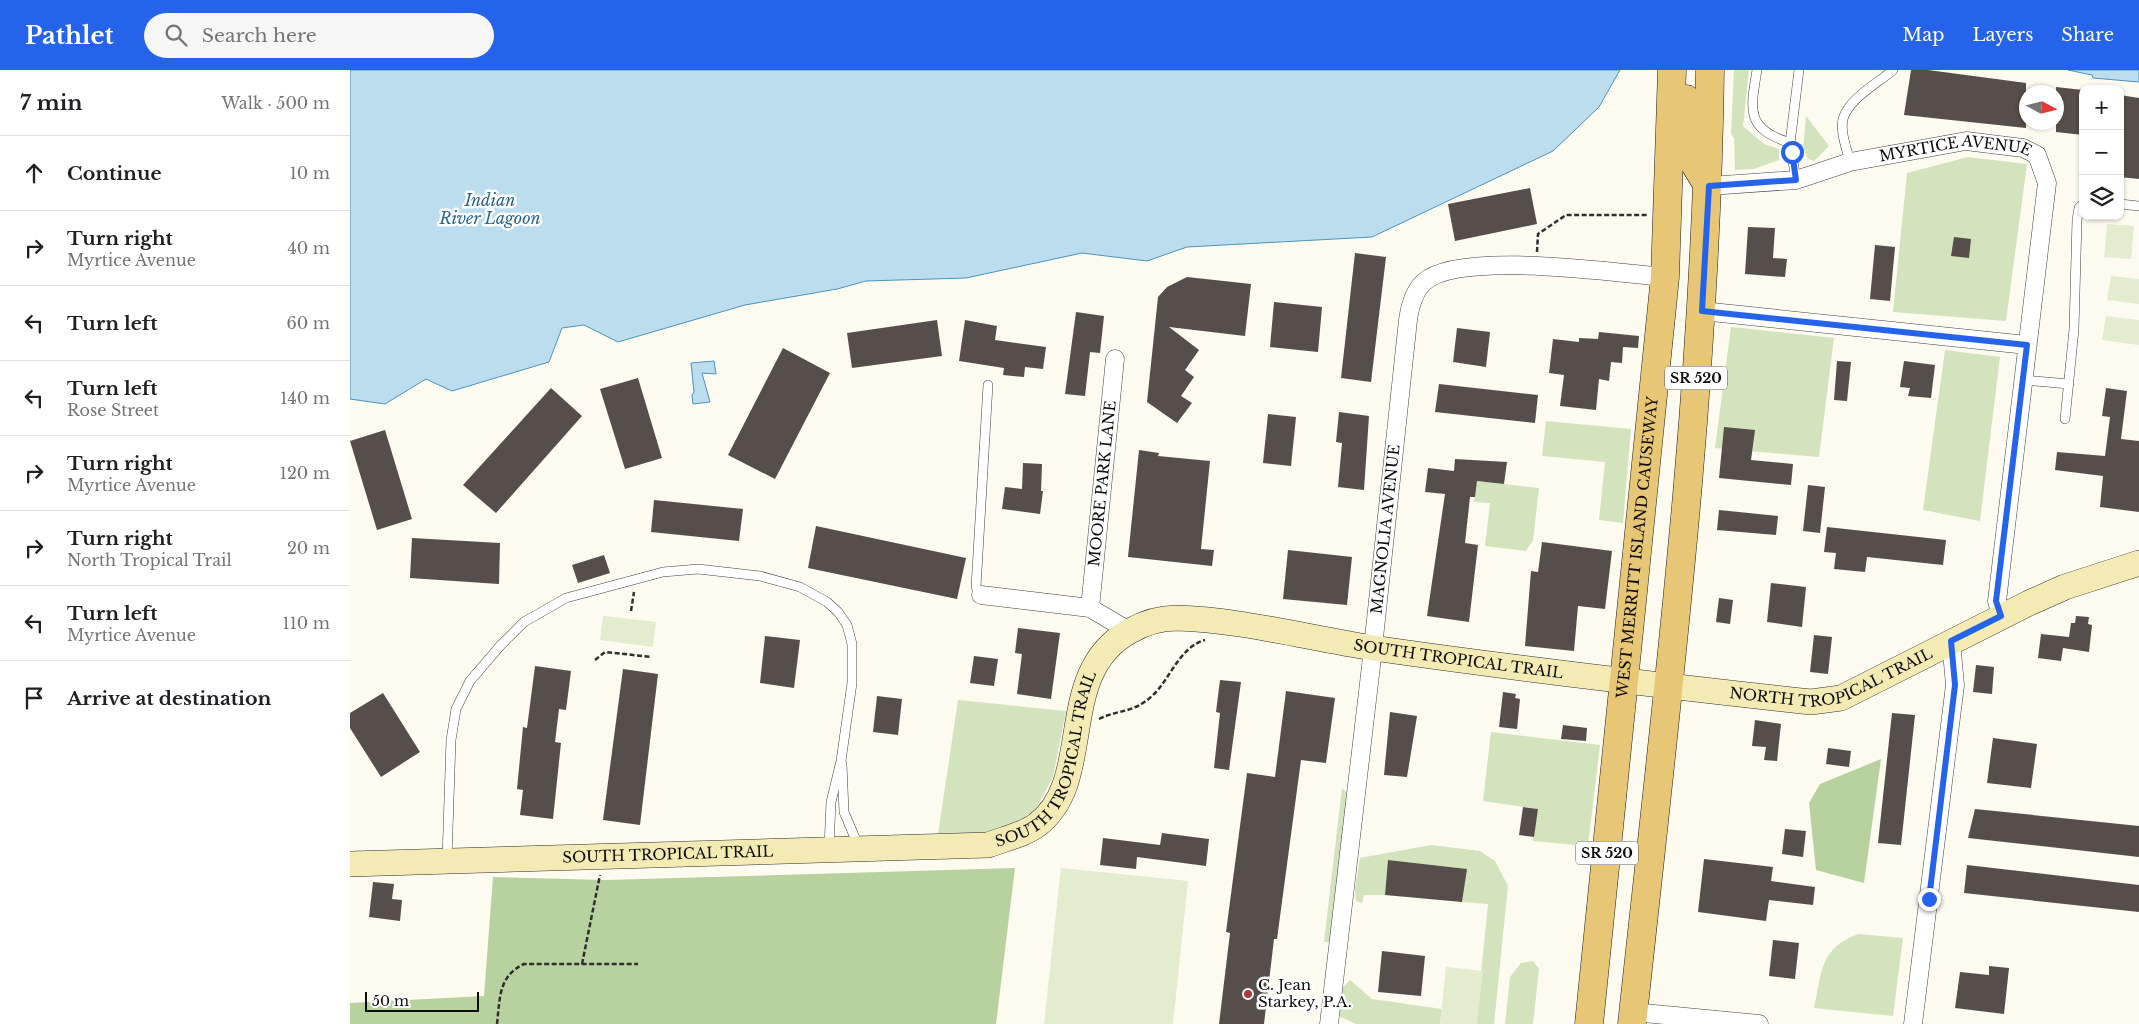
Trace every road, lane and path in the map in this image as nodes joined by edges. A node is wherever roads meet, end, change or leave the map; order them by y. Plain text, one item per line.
1 (1672, 70) edge
2 (1684, 70) edge
3 (1710, 70) edge
4 (1757, 70) edge
5 (1799, 70) edge
6 (1893, 70) edge
7 (1790, 143) junction
8 (1850, 162) junction
9 (1796, 180) junction
10 (1709, 186) junction
11 (2124, 204) edge
12 (2139, 206) edge
13 (2079, 208) edge
14 (1648, 215) dead end
15 (1536, 267) junction
16 (1665, 277) junction
17 (1702, 311) junction
18 (2027, 345) junction
19 (1115, 359) dead end
20 (2023, 380) junction
21 (2069, 384) junction
22 (988, 385) dead end
23 (2065, 419) dead end
24 (2139, 563) edge
25 (636, 578) junction
26 (981, 595) joint
27 (1090, 608) junction
28 (631, 611) dead end
29 (2001, 616) junction
30 (1129, 631) junction
31 (1210, 640) dead end
32 (1951, 641) junction
33 (1373, 648) junction
34 (652, 657) dead end
35 (595, 660) dead end
36 (1624, 682) junction
37 (1668, 685) junction
38 (1093, 724) dead end
39 (841, 761) junction
40 (860, 849) junction
41 (448, 850) junction
42 (829, 850) junction
43 (604, 857) junction
44 (350, 864) edge
45 (582, 964) junction
46 (638, 964) dead end
47 (1632, 1018) edge
48 (497, 1024) edge
49 (1329, 1024) edge
50 (1589, 1024) edge
51 (1759, 1024) edge
52 (1913, 1024) edge

1 - 16 main road, WEST MERRITT ISLAND CAUSEWAY / SR 520
2 - 10 main road
3 - 10 main road, SR 520
4 - 7 lane
5 - 7 lane
6 - 8 lane
7 - 9 lane
8 - 9 street, MYRTICE AVENUE
8 - 18 street, MYRTICE AVENUE
9 - 10 street, MYRTICE AVENUE
10 - 17 main road, SR 520
11 - 12 lane
13 - 21 lane
14 - 15 path
15 - 16 street, MAGNOLIA AVENUE
15 - 33 street, MAGNOLIA AVENUE
16 - 36 main road, WEST MERRITT ISLAND CAUSEWAY / SR 520
17 - 18 street
17 - 37 main road, SR 520
18 - 20 street, MYRTICE AVENUE
19 - 27 street, MOORE PARK LANE
20 - 21 lane
20 - 29 street, MYRTICE AVENUE
21 - 23 lane
22 - 26 lane
24 - 29 street, NORTH TROPICAL TRAIL
25 - 28 path
25 - 39 lane
25 - 41 lane
26 - 27 street
27 - 30 street
29 - 32 street, NORTH TROPICAL TRAIL
30 - 33 street, SOUTH TROPICAL TRAIL
30 - 40 street, SOUTH TROPICAL TRAIL
31 - 38 path
32 - 37 street, NORTH TROPICAL TRAIL
32 - 52 street
33 - 36 street, SOUTH TROPICAL TRAIL
33 - 49 street, MAGNOLIA AVENUE
34 - 35 path
36 - 37 street, NORTH TROPICAL TRAIL
36 - 50 main road, WEST MERRITT ISLAND CAUSEWAY / SR 520
37 - 47 main road, SR 520
39 - 40 lane
39 - 42 lane
40 - 42 street, SOUTH TROPICAL TRAIL
41 - 43 street, SOUTH TROPICAL TRAIL
41 - 44 street, SOUTH TROPICAL TRAIL
42 - 43 street, SOUTH TROPICAL TRAIL
43 - 45 path
45 - 46 path
45 - 48 path
47 - 51 street

